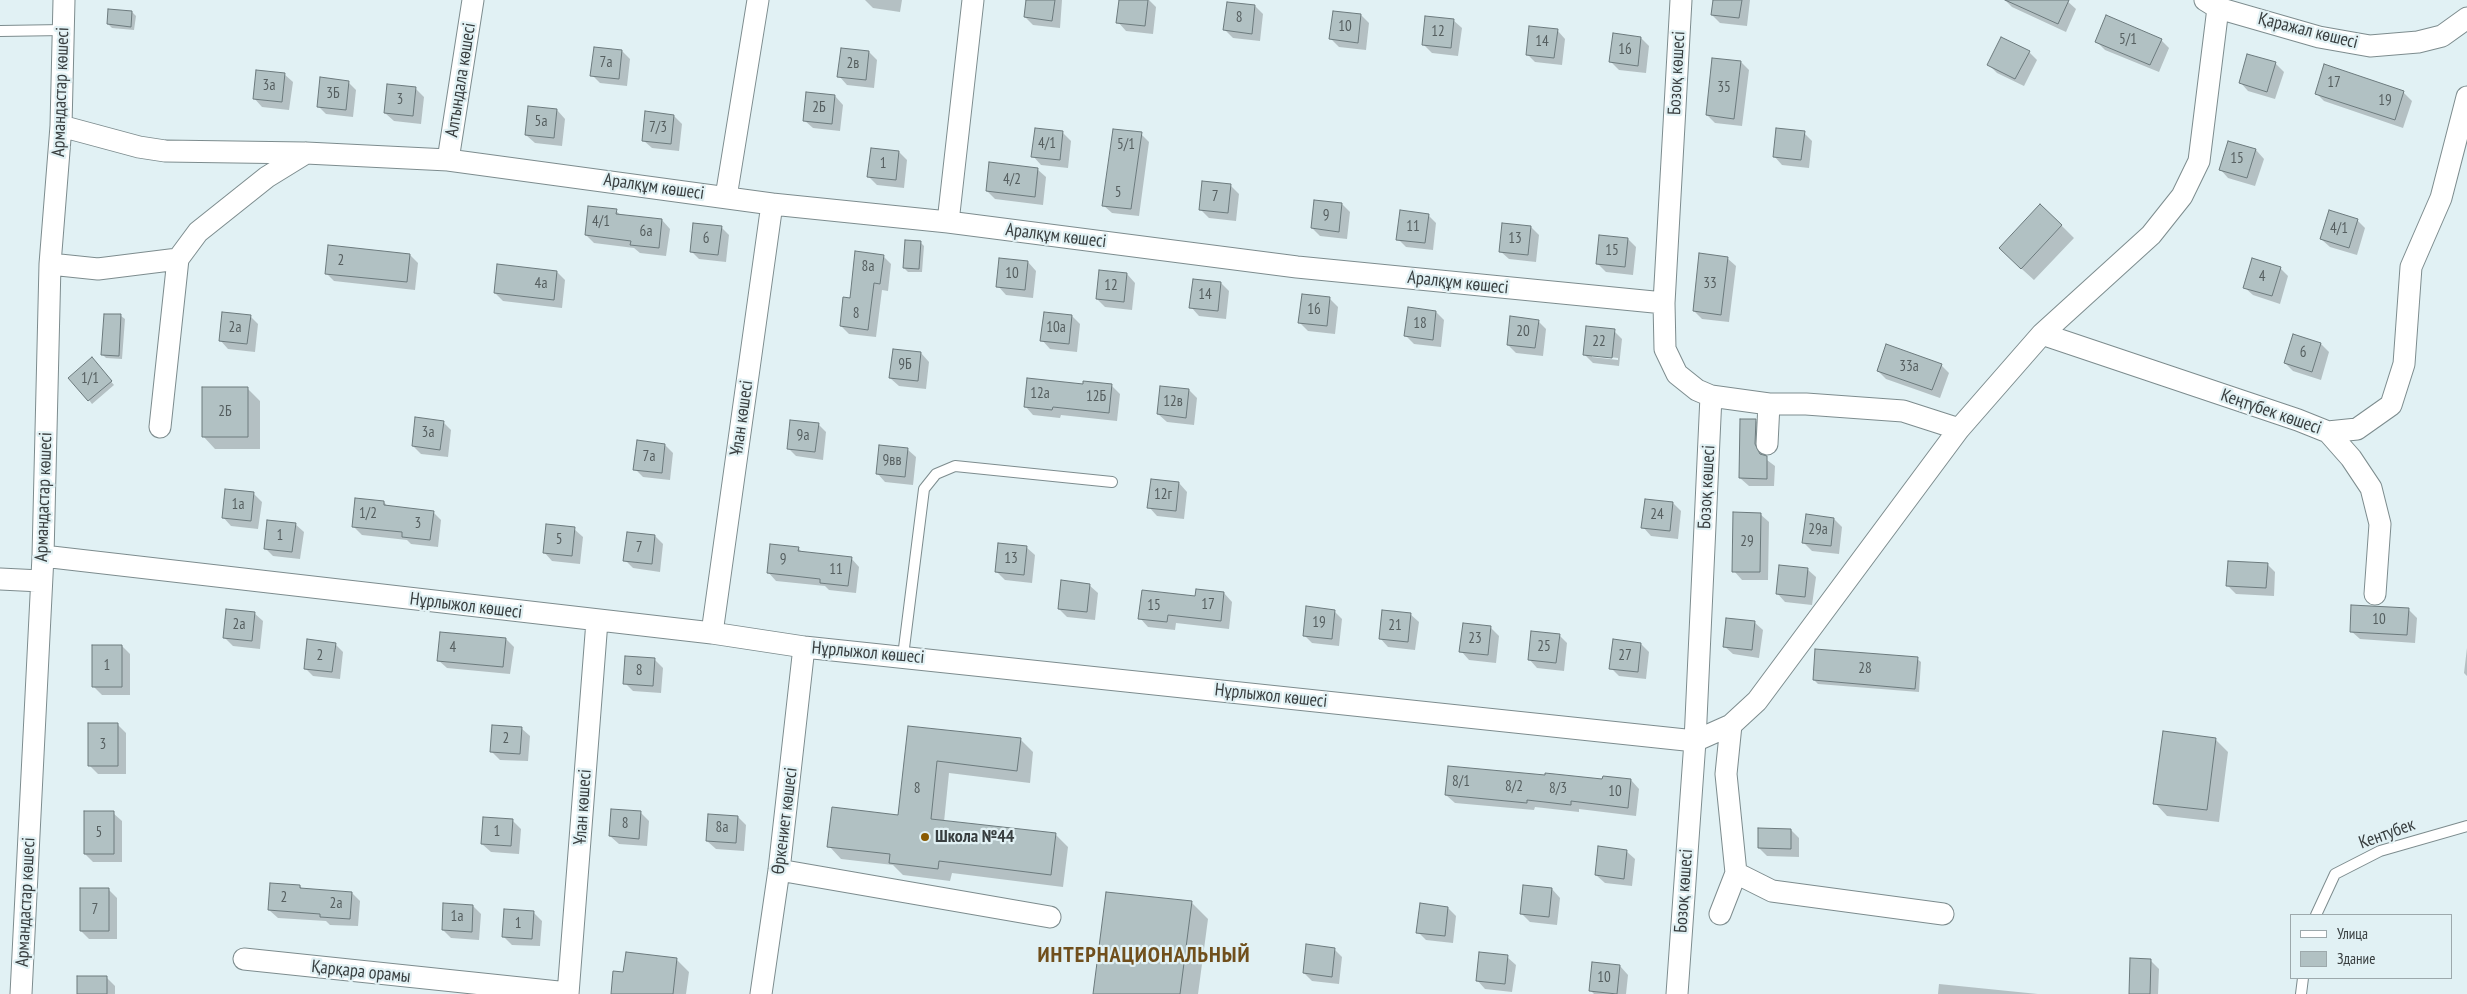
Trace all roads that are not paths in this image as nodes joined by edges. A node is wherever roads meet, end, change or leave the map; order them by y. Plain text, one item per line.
1 (64, 0) edge
2 (473, 0) edge
3 (758, 0) edge
4 (973, 0) edge
5 (1681, 0) edge
6 (2211, 4) edge
7 (2467, 18) edge
8 (63, 30) junction
9 (0, 31) edge
10 (2467, 97) edge
11 (61, 126) junction
12 (306, 153) junction
13 (448, 160) junction
14 (726, 197) junction
15 (772, 204) junction
16 (948, 222) junction
17 (178, 260) junction
18 (50, 264) junction
19 (1664, 303) junction
20 (2042, 334) junction
21 (1711, 396) junction
22 (1769, 404) junction
23 (160, 427) dead end
24 (1959, 429) junction
25 (2328, 432) junction
26 (1767, 444) dead end
27 (1112, 482) dead end
28 (43, 556) junction
29 (0, 579) edge
30 (41, 581) junction
31 (2375, 594) dead end
32 (597, 621) junction
33 (712, 633) junction
34 (804, 647) junction
35 (903, 656) junction
36 (1731, 725) junction
37 (1695, 741) junction
38 (2467, 826) edge
39 (779, 870) junction
40 (1736, 873) junction
41 (1720, 914) dead end
42 (1943, 914) dead end
43 (2316, 914) edge
44 (1050, 916) dead end
45 (244, 959) dead end
46 (2303, 979) edge
47 (21, 994) edge
48 (568, 994) edge
49 (761, 994) edge
50 (1676, 994) edge
51 (2301, 994) edge

1 - 8 street, Армандастар көшесі
2 - 13 street, Алтындала көшесі
3 - 14 street
4 - 16 street
5 - 19 street, Бозоқ көшесі
6 - 7 street, Қаражал көшесі
6 - 20 street
8 - 9 lane
8 - 11 street, Армандастар көшесі
10 - 25 street, Кеңтүбек көшесі
11 - 12 street, Аралқұм көшесі
11 - 18 street, Армандастар көшесі
12 - 13 street, Аралқұм көшесі
12 - 17 street
13 - 14 street, Аралқұм көшесі
14 - 15 street, Аралқұм көшесі
15 - 16 street, Аралқұм көшесі
15 - 33 street, Ұлан көшесі
16 - 19 street, Аралқұм көшесі
17 - 18 street
17 - 23 street
18 - 28 street, Армандастар көшесі
19 - 21 street, Бозоқ көшесі
20 - 24 street
20 - 25 street, Кеңтүбек көшесі
21 - 22 street
21 - 37 street, Бозоқ көшесі
22 - 24 street
22 - 26 street
24 - 36 street
25 - 31 street
27 - 35 lane
28 - 30 street, Армандастар көшесі
28 - 32 street, Нұрлыжол көшесі
29 - 30 street
30 - 47 street, Армандастар көшесі
32 - 33 street, Нұрлыжол көшесі
32 - 48 street, Ұлан көшесі
33 - 34 street, Нұрлыжол көшесі
34 - 35 street, Нұрлыжол көшесі
34 - 39 street, Өркениет көшесі
35 - 37 street, Нұрлыжол көшесі
36 - 37 street
36 - 40 street
37 - 50 street, Бозоқ көшесі
38 - 43 lane, Кентубек
39 - 44 street
39 - 49 street, Өркениет көшесі
40 - 41 street
40 - 42 street
45 - 48 street, Қарқара орамы
46 - 51 lane

